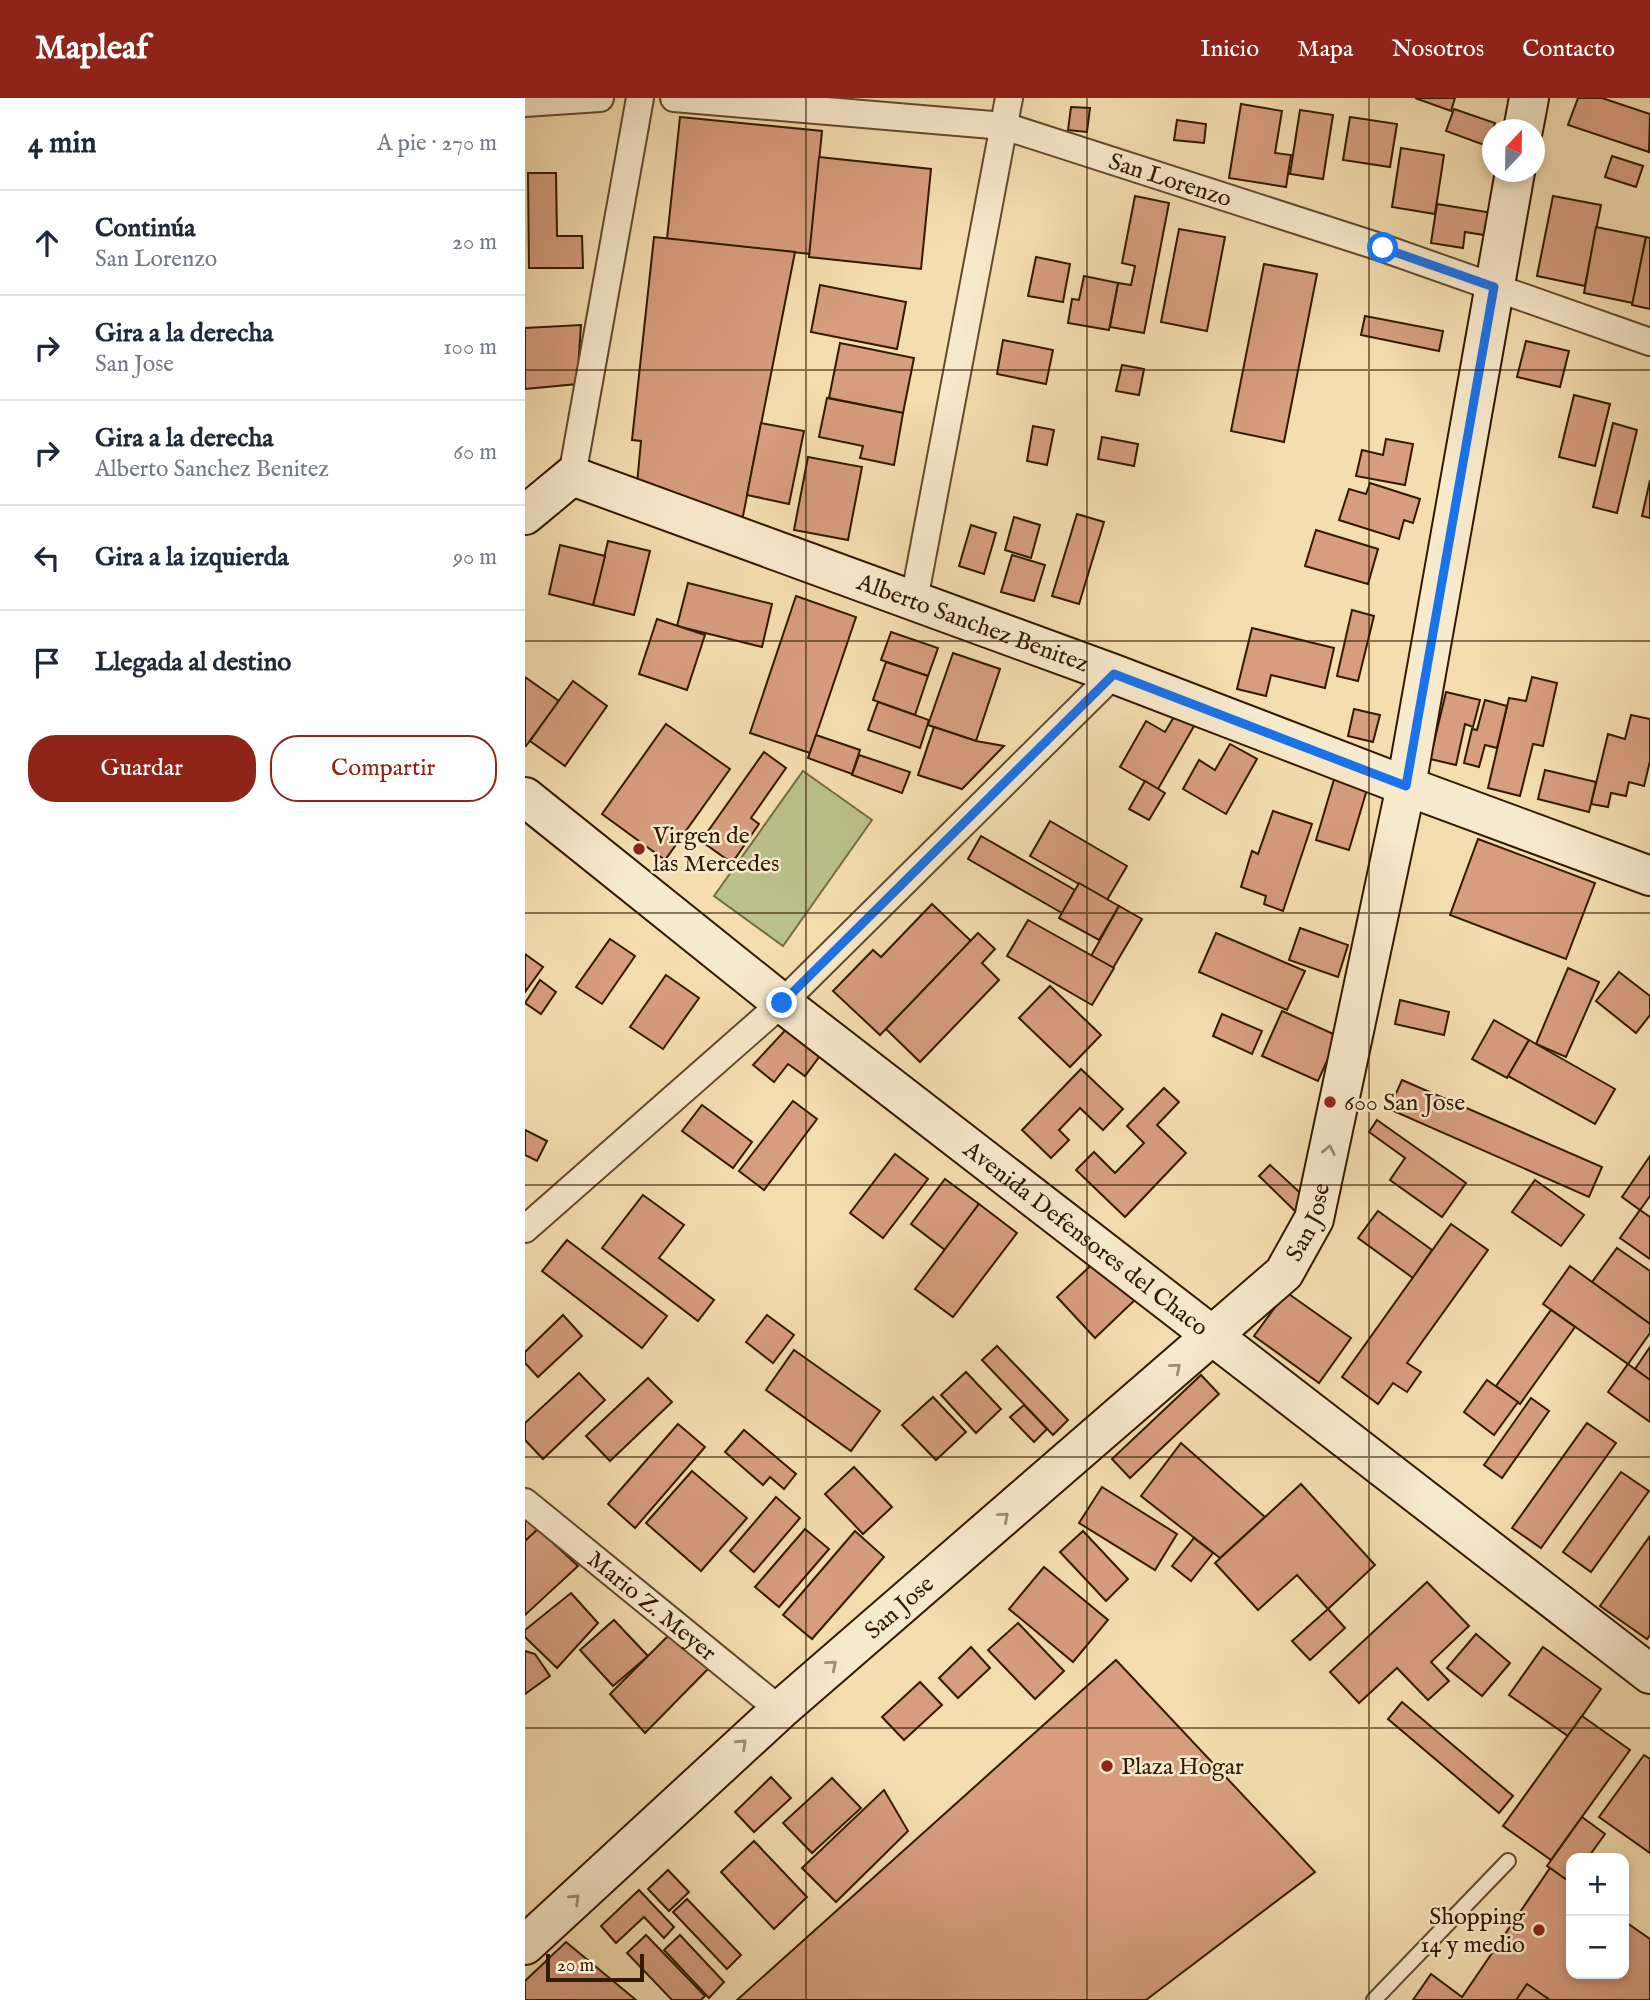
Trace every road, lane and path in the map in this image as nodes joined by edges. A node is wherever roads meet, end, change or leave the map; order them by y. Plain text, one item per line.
1 (600, 98) edge
2 (640, 98) edge
3 (674, 98) edge
4 (1009, 98) edge
5 (1529, 98) edge
6 (525, 103) edge
7 (1525, 119) edge
8 (1004, 126) junction
9 (1513, 182) edge
10 (1494, 287) junction
11 (1650, 342) edge
12 (572, 476) junction
13 (525, 515) edge
14 (914, 600) junction
15 (1114, 674) junction
16 (1406, 786) junction
17 (525, 797) edge
18 (1650, 876) edge
19 (782, 1003) junction
20 (525, 1229) edge
21 (1213, 1336) junction
22 (525, 1502) edge
23 (1650, 1674) edge
24 (780, 1710) junction
25 (1508, 1861) dead end
26 (525, 1945) edge
27 (1374, 2000) edge

1 - 6 street
2 - 12 street
3 - 8 street, San Lorenzo
4 - 8 street
5 - 7 street
8 - 10 street, San Lorenzo
8 - 14 street
9 - 10 street, San Jose
10 - 11 street, San Lorenzo
10 - 16 street, San Jose
12 - 13 street
12 - 14 street, Alberto Sanchez Benitez
14 - 15 street, Alberto Sanchez Benitez
15 - 16 street, Alberto Sanchez Benitez
15 - 19 street
16 - 18 street, Alberto Sanchez Benitez
21 -> 16 street, San Jose
17 - 19 street, Avenida Defensores del Chaco
19 - 20 street
19 - 21 street, Avenida Defensores del Chaco
21 - 23 street, Avenida Defensores del Chaco
24 -> 21 street, San Jose
22 - 24 street, Mario Z. Meyer
26 -> 24 street, San Jose
25 - 27 lane

